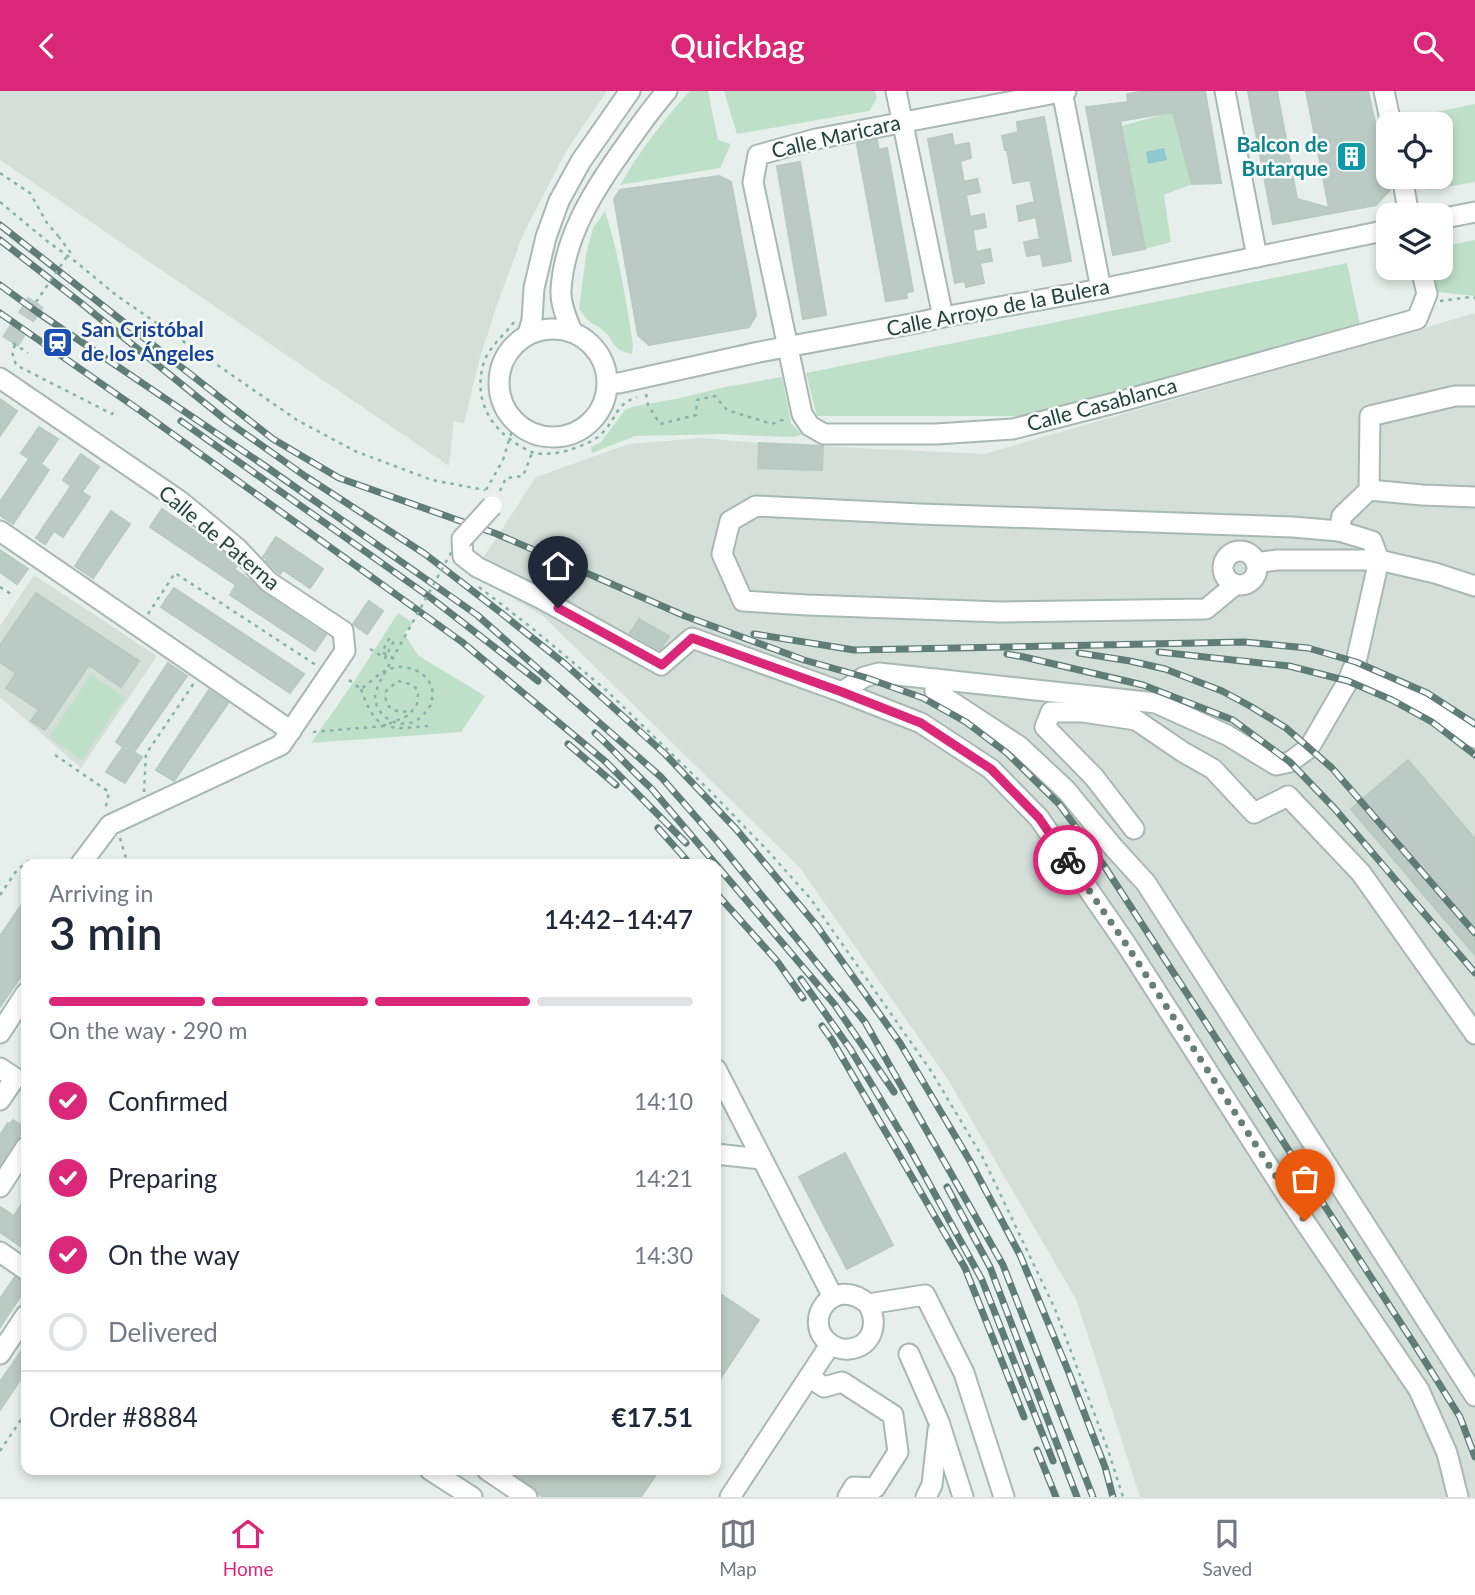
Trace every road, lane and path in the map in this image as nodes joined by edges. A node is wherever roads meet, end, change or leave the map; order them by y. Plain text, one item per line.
1 (630, 91) edge
2 (667, 91) edge
3 (896, 91) edge
4 (1063, 91) edge
5 (1225, 91) edge
6 (1384, 91) edge
7 (1388, 112) edge
8 (902, 122) junction
9 (0, 173) edge
10 (0, 202) edge
11 (1475, 212) edge
12 (1453, 216) edge
13 (1376, 232) edge
14 (1257, 257) junction
15 (1424, 280) edge
16 (1101, 289) junction
17 (1475, 298) edge
18 (36, 302) tunnel mouth
19 (1423, 304) junction
20 (943, 317) junction
21 (522, 327) junction
22 (572, 332) junction
23 (787, 347) junction
24 (28, 353) dead end
25 (0, 377) edge
26 (608, 383) junction
27 (1475, 395) edge
28 (116, 409) dead end
29 (802, 414) junction
30 (512, 431) junction
31 (532, 453) junction
32 (1369, 490) junction
33 (490, 496) junction
34 (1475, 497) edge
35 (0, 531) edge
36 (1339, 531) junction
37 (460, 540) junction
38 (1379, 560) junction
39 (1256, 563) junction
40 (472, 583) dead end
41 (1235, 585) junction
42 (1475, 586) edge
43 (0, 587) edge
44 (14, 596) dead end
45 (143, 621) dead end
46 (370, 649) dead end
47 (393, 658) junction
48 (316, 665) dead end
49 (1352, 671) junction
50 (197, 679) dead end
51 (937, 679) junction
52 (349, 680) dead end
53 (361, 689) junction
54 (842, 692) junction
55 (412, 711) junction
56 (393, 722) junction
57 (384, 726) junction
58 (428, 726) dead end
59 (1213, 729) junction
60 (291, 731) junction
61 (313, 732) dead end
62 (1157, 733) junction
63 (1475, 738) edge
64 (55, 755) dead end
65 (143, 809) junction
66 (104, 817) dead end
67 (1134, 829) dead end
68 (120, 835) dead end
69 (84, 859) edge
70 (126, 859) edge
71 (21, 867) edge
72 (0, 895) edge
73 (21, 1001) edge
74 (0, 1033) edge
75 (1475, 1034) edge
76 (14, 1077) edge
77 (722, 1092) edge
78 (0, 1100) edge
79 (21, 1155) edge
80 (721, 1155) edge
81 (761, 1159) junction
82 (0, 1187) edge
83 (2, 1257) edge
84 (21, 1267) edge
85 (833, 1297) junction
86 (868, 1304) junction
87 (21, 1322) edge
88 (831, 1345) junction
89 (0, 1354) edge
90 (909, 1354) dead end
91 (809, 1377) junction
92 (1475, 1396) edge
93 (21, 1419) edge
94 (939, 1422) junction
95 (0, 1439) edge
96 (5, 1443) junction
97 (0, 1451) edge
98 (438, 1475) edge
99 (494, 1475) edge
100 (472, 1497) edge
101 (527, 1497) edge
102 (730, 1497) edge
103 (848, 1497) edge
104 (926, 1497) edge
105 (963, 1497) edge
106 (1004, 1497) edge
107 (1123, 1497) edge
108 (1458, 1497) edge

1 - 21 street
2 - 22 street
3 - 8 street
4 - 8 street, Calle Maricara
4 - 16 street
5 - 14 street
6 - 7 street
8 - 20 street
8 - 23 street, Calle Maricara
9 - 18 path, bridge
10 - 33 path
11 - 12 street
13 - 14 street, Calle Arroyo de la Bulera
14 - 16 street, Calle Arroyo de la Bulera
15 - 19 street
16 - 20 street, Calle Arroyo de la Bulera
17 - 19 path
19 - 29 street, Calle Casablanca
20 - 23 street, Calle Arroyo de la Bulera
21 - 22 street
21 - 30 street
21 - 30 path
22 - 26 street
23 - 26 street, Calle Arroyo de la Bulera
23 - 29 street
24 - 28 path
25 - 60 street, Calle de Paterna
26 - 30 street
27 - 32 street
29 - 31 path
30 - 31 path
30 - 33 path, bridge
31 - 33 path
32 - 34 street
32 - 36 street
33 - 37 street, bridge
35 - 60 street
36 - 38 street
36 - 41 street
37 - 47 path, bridge
37 - 54 street
38 - 39 street
38 - 42 street
38 - 49 street
39 - 41 street
39 - 41 street
40 - 107 path
43 - 44 path
45 - 48 path
46 - 47 path, bridge
47 - 56 path, bridge
49 - 59 street
49 - 63 street
50 - 65 path
51 - 54 street
51 - 59 street
51 - 92 street
52 - 53 path
53 - 56 path, bridge
53 - 57 path
54 - 108 street
55 - 55 path
55 - 56 path
56 - 57 path
57 - 58 path
57 - 61 path
59 - 62 street
60 - 65 street, Calle de Paterna
62 - 67 street
62 - 75 street
64 - 66 path
65 - 69 street, Calle de Paterna
68 - 70 path
71 - 72 path
73 - 74 street
76 - 78 street
77 - 81 street
79 - 82 street
80 - 81 street
81 - 85 street
83 - 84 street
85 - 86 street
85 - 88 street
86 - 88 street
86 - 106 street
87 - 89 street
88 - 91 street
90 - 94 street
91 - 102 street
91 - 103 street
93 - 96 path
94 - 104 street
94 - 105 street
95 - 96 path
96 - 97 path
98 - 100 street
99 - 101 street

